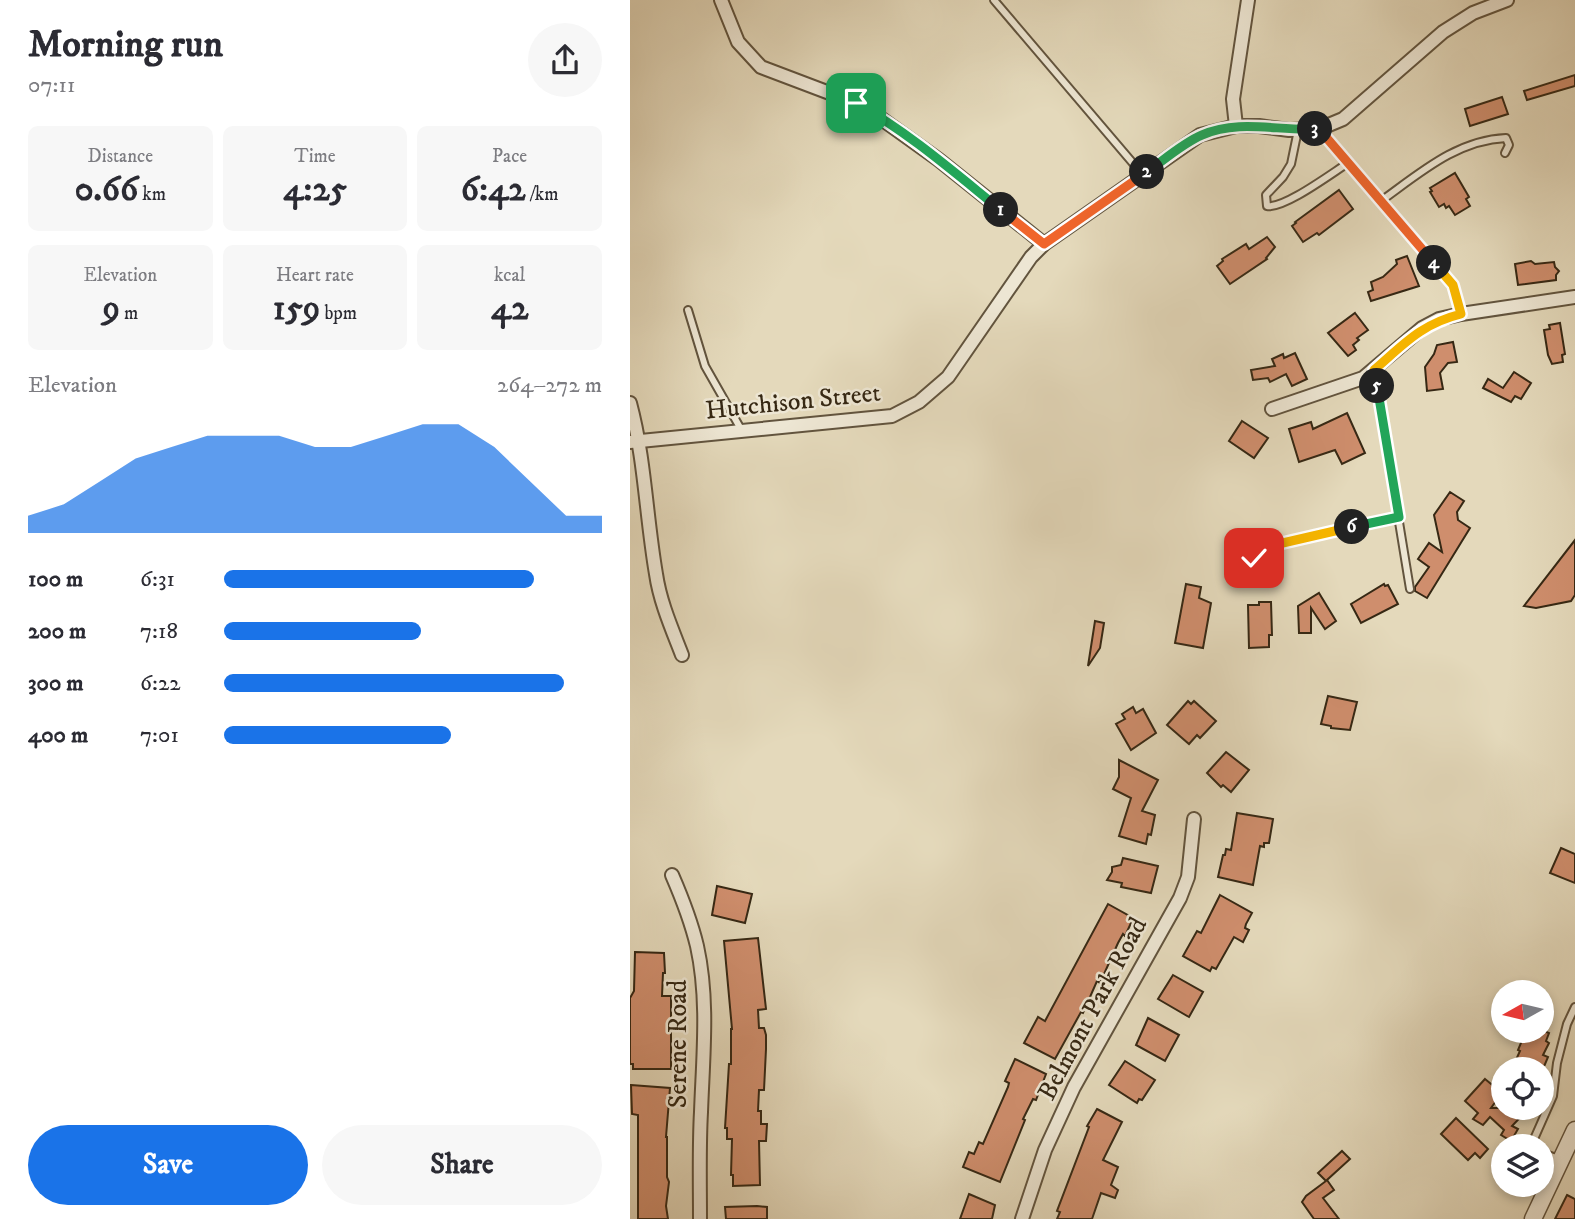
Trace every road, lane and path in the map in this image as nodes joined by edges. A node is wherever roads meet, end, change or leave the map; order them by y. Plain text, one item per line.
1 (721, 0) edge
2 (994, 0) edge
3 (1248, 0) edge
4 (1507, 0) edge
5 (1236, 126) junction
6 (1319, 129) junction
7 (1298, 130) junction
8 (1505, 153) dead end
9 (1348, 163) junction
10 (1143, 175) junction
11 (1381, 201) junction
12 (1044, 244) junction
13 (1575, 297) edge
14 (688, 310) dead end
15 (1461, 314) junction
16 (1374, 370) junction
17 (630, 403) edge
18 (1272, 409) dead end
19 (742, 431) junction
20 (635, 441) edge
21 (1399, 517) junction
22 (1237, 559) dead end
23 (1410, 589) dead end
24 (682, 655) dead end
25 (1194, 819) dead end
26 (672, 875) dead end
27 (1575, 1007) edge
28 (1575, 1130) edge
29 (1536, 1134) edge
30 (1554, 1157) edge
31 (1561, 1160) junction
32 (700, 1219) edge
33 (1022, 1219) edge
34 (1533, 1219) edge

1 - 12 street
2 - 10 lane
3 - 5 street
4 - 6 street, Hutchison Street
5 - 7 street, Hutchison Street
5 - 10 street, Hutchison Street
6 - 7 street, Hutchison Street
6 - 9 lane
7 - 9 lane
8 - 11 lane
9 - 11 lane
10 - 12 street, Hutchison Street
11 - 15 lane
12 - 19 street, Hutchison Street
13 - 15 street
14 - 19 lane
15 - 16 street
16 - 18 street
16 - 21 lane
17 - 20 street
19 - 20 street, Hutchison Street
20 - 24 street
21 - 22 lane
21 - 23 lane
25 - 33 street, Belmont Park Road
26 - 32 street, Serene Road
27 - 29 lane
28 - 31 street
30 - 31 lane
31 - 34 street

